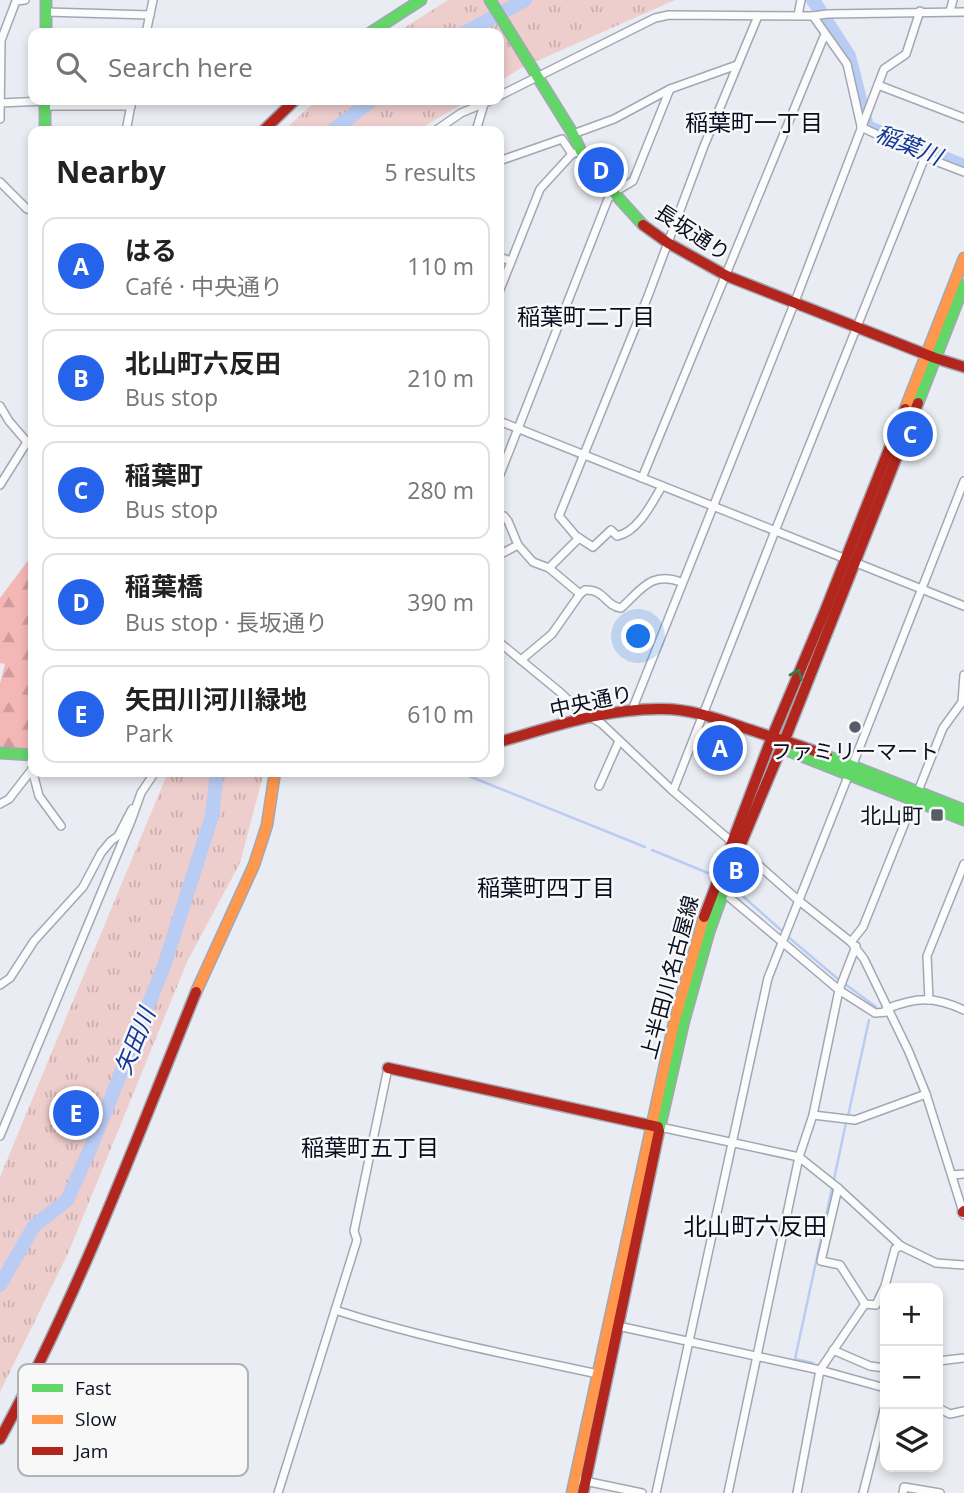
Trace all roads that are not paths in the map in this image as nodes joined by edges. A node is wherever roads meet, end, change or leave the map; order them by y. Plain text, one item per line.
1 (26, 0) edge
2 (46, 0) edge
3 (153, 0) edge
4 (421, 0) edge
5 (490, 0) edge
6 (801, 0) edge
7 (953, 0) edge
8 (920, 11) junction
9 (950, 11) junction
10 (46, 12) junction
11 (964, 12) edge
12 (150, 15) junction
13 (798, 15) junction
14 (814, 15) junction
15 (758, 16) junction
16 (46, 28) edge
17 (147, 28) edge
18 (378, 28) edge
19 (825, 34) junction
20 (0, 43) edge
21 (737, 65) junction
22 (535, 75) junction
23 (878, 85) junction
24 (670, 89) junction
25 (504, 93) edge
26 (28, 102) edge
27 (0, 103) edge
28 (45, 105) edge
29 (132, 105) edge
30 (290, 105) edge
31 (481, 105) edge
32 (484, 105) edge
33 (964, 118) edge
34 (0, 119) edge
35 (45, 126) edge
36 (127, 126) edge
37 (268, 126) edge
38 (442, 126) edge
39 (477, 126) edge
40 (862, 126) junction
41 (573, 134) junction
42 (576, 152) junction
43 (925, 157) junction
44 (504, 159) edge
45 (964, 172) edge
46 (0, 182) edge
47 (613, 193) junction
48 (28, 209) edge
49 (668, 243) junction
50 (964, 258) edge
51 (504, 259) edge
52 (511, 261) junction
53 (727, 276) junction
54 (504, 279) edge
55 (964, 285) edge
56 (794, 304) junction
57 (857, 328) junction
58 (930, 357) junction
59 (964, 367) edge
60 (0, 405) edge
61 (504, 423) edge
62 (517, 429) junction
63 (584, 454) junction
64 (504, 464) edge
65 (642, 478) junction
66 (964, 481) edge
67 (0, 485) edge
68 (662, 486) junction
69 (711, 506) junction
70 (504, 516) edge
71 (775, 531) junction
72 (579, 538) junction
73 (518, 545) junction
74 (504, 552) edge
75 (850, 561) junction
76 (549, 568) junction
77 (681, 582) junction
78 (920, 589) junction
79 (580, 594) junction
80 (964, 606) edge
81 (504, 646) edge
82 (521, 660) junction
83 (964, 675) edge
84 (632, 710) junction
85 (703, 714) junction
86 (590, 718) junction
87 (772, 737) junction
88 (504, 741) edge
89 (619, 741) junction
90 (783, 743) junction
91 (0, 753) edge
92 (28, 755) edge
93 (851, 769) junction
94 (28, 775) edge
95 (35, 777) edge
96 (152, 777) edge
97 (274, 777) edge
98 (599, 786) dead end
99 (673, 791) junction
100 (916, 796) junction
101 (0, 804) edge
102 (135, 806) junction
103 (964, 810) edge
104 (964, 820) edge
105 (61, 826) dead end
106 (736, 845) junction
107 (964, 863) edge
108 (723, 892) junction
109 (798, 900) junction
110 (782, 940) junction
111 (853, 944) junction
112 (0, 985) edge
113 (839, 990) junction
114 (929, 1000) junction
115 (964, 1010) edge
116 (887, 1011) junction
117 (388, 1068) joint
118 (926, 1094) junction
119 (813, 1115) junction
120 (656, 1126) junction
121 (0, 1136) edge
122 (731, 1142) junction
123 (799, 1157) junction
124 (964, 1174) edge
125 (952, 1175) junction
126 (838, 1188) junction
127 (964, 1213) edge
128 (901, 1246) junction
129 (964, 1265) edge
130 (865, 1304) junction
131 (335, 1310) junction
132 (618, 1326) junction
133 (689, 1341) junction
134 (833, 1350) junction
135 (757, 1357) junction
136 (964, 1359) edge
137 (943, 1361) edge
138 (38, 1364) edge
139 (880, 1367) edge
140 (820, 1370) junction
141 (598, 1374) junction
142 (880, 1387) edge
143 (18, 1406) edge
144 (884, 1409) edge
145 (940, 1409) edge
146 (964, 1412) edge
147 (0, 1438) edge
148 (580, 1480) junction
149 (278, 1493) edge
150 (572, 1493) edge
151 (583, 1493) edge
152 (642, 1493) edge
153 (656, 1493) edge
154 (728, 1493) edge
155 (797, 1493) edge
156 (863, 1493) edge
157 (903, 1493) edge
158 (940, 1493) edge

1 - 20 street
2 - 10 street
3 - 12 street
4 - 18 street
5 - 22 street, 長坂通り
6 - 13 street
7 - 9 street
8 - 9 street
8 - 14 street
8 - 23 street
9 - 11 street
10 - 12 street
10 - 16 street
12 - 17 street
13 - 14 street
13 - 15 street
14 - 19 street
15 - 21 street
15 - 22 street
19 - 40 street
19 - 53 street
20 - 27 street
21 - 24 street
21 - 49 street
22 - 25 street
22 - 41 street, 長坂通り
23 - 33 street
23 - 40 street
24 - 41 street
24 - 47 street
26 - 27 street
27 - 34 street
28 - 35 street
29 - 36 street
30 - 37 street
31 - 38 street
32 - 39 street
40 - 43 street
40 - 56 street
41 - 42 street, 長坂通り
42 - 44 street
42 - 47 street, 長坂通り
42 - 52 street
43 - 45 street
43 - 57 street
46 - 48 street
47 - 49 street, 長坂通り
47 - 62 street
49 - 53 street, 長坂通り
49 - 63 street
50 - 58 street, 上半田川名古屋線
51 - 52 street
52 - 54 street
53 - 56 street, 長坂通り
53 - 65 street
55 - 58 street, 上半田川名古屋線
56 - 57 street, 長坂通り
56 - 69 street
57 - 58 street, 長坂通り
57 - 71 street
58 - 59 street, 長坂通り
58 - 75 street, 上半田川名古屋線
60 - 67 street
61 - 62 street
62 - 63 street
62 - 64 street
63 - 65 street
63 - 72 street
65 - 68 street
66 - 78 street
68 - 69 street
68 - 72 street
69 - 71 street
69 - 77 street
70 - 73 street
71 - 75 street
71 - 85 street
72 - 76 street
73 - 74 street
73 - 76 street
75 - 78 street
87 -> 75 street, 上半田川名古屋線
75 - 90 street, 上半田川名古屋線
76 - 79 street
77 - 79 street
77 - 84 street
78 - 80 street
78 - 93 street
79 - 82 street
81 - 82 street
82 - 86 street
83 - 100 street
84 - 85 street, 中央通り
84 - 86 street, 中央通り
85 - 87 street, 中央通り
85 - 99 street
86 - 88 street, 中央通り
86 - 89 street
87 - 90 street, 中央通り
87 - 106 street, 上半田川名古屋線
89 - 98 street
89 - 99 street
90 - 93 street, 中央通り
90 - 106 street, 上半田川名古屋線
91 - 92 street
93 - 100 street, 中央通り
93 - 109 street
94 - 101 street
95 - 105 street
96 - 102 street
97 - 138 street
99 - 106 street
100 - 103 street, 中央通り
100 - 104 street, 中央通り
100 - 111 street
102 - 112 street
102 - 121 street
106 - 108 street, 上半田川名古屋線
106 - 109 street
106 - 120 street, 上半田川名古屋線
107 - 114 street
108 - 110 street
108 - 120 street, 上半田川名古屋線
109 - 110 street
109 - 111 street
110 - 113 street
110 - 122 street
111 - 113 street
111 - 116 street
113 - 116 street
113 - 119 street
114 - 115 street
114 - 116 street
116 - 118 street
117 - 120 street
117 - 131 street
118 - 119 street
118 - 125 street
119 - 123 street
120 - 122 street
120 - 132 street, 上半田川名古屋線
120 - 141 street, 上半田川名古屋線
122 - 123 street
122 - 133 street
123 - 126 street
123 - 135 street
124 - 125 street
125 - 127 street
126 - 128 street
126 - 130 street
128 - 129 street
128 - 130 street
130 - 134 street
131 - 141 street
131 - 149 street
132 - 133 street
132 - 148 street, 上半田川名古屋線
133 - 135 street
133 - 153 street
134 - 139 street
134 - 140 street
135 - 140 street
135 - 154 street
136 - 137 street
140 - 142 street
140 - 155 street
141 - 148 street, 上半田川名古屋線
143 - 147 street
144 - 156 street
145 - 146 street
148 - 150 street, 上半田川名古屋線
148 - 151 street, 上半田川名古屋線
148 - 152 street
157 - 158 street

